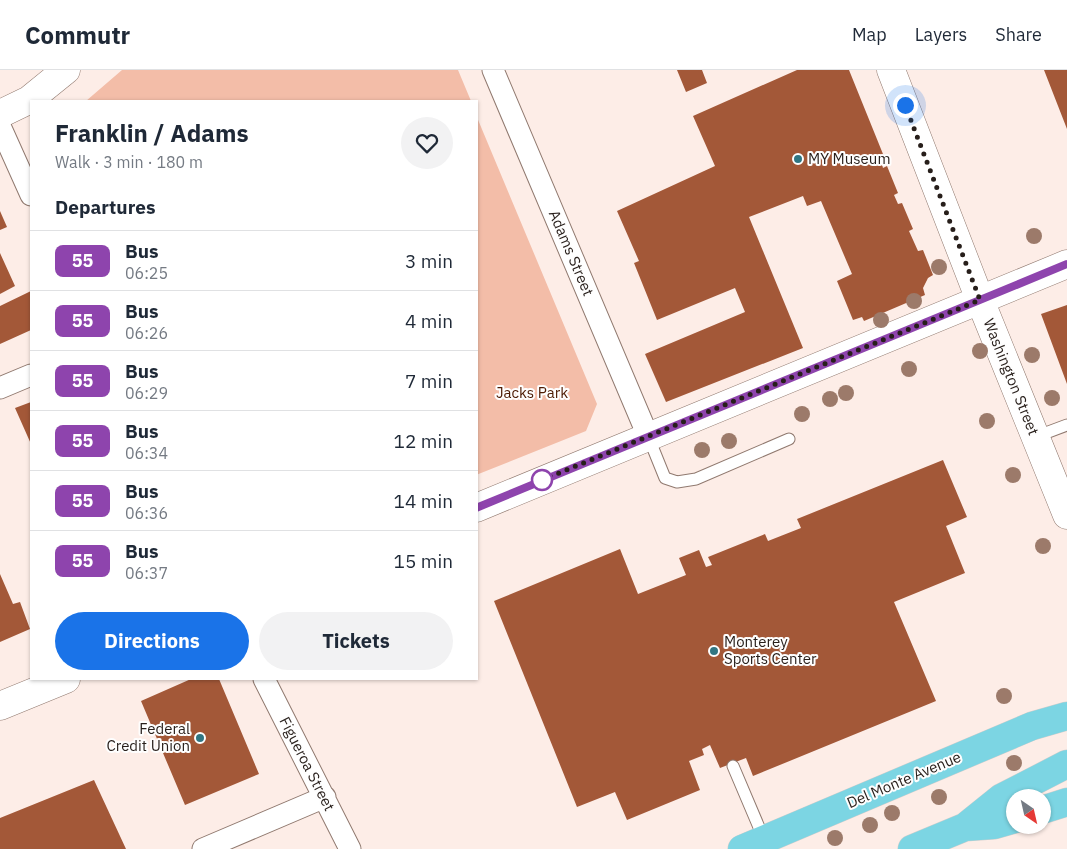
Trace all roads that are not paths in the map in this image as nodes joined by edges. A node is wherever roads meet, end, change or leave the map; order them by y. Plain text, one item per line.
1 (66, 70) edge
2 (493, 70) edge
3 (891, 70) edge
4 (0, 114) edge
5 (0, 126) edge
6 (30, 193) edge
7 (1067, 264) edge
8 (980, 300) junction
9 (30, 375) edge
10 (0, 388) edge
11 (1067, 425) edge
12 (648, 436) junction
13 (1035, 437) junction
14 (789, 439) dead end
15 (478, 507) edge
16 (1067, 515) edge
17 (64, 680) edge
18 (265, 680) edge
19 (0, 706) edge
20 (1067, 716) edge
21 (1067, 764) edge
22 (733, 766) dead end
23 (325, 797) junction
24 (1067, 802) edge
25 (1051, 807) edge
26 (1006, 822) edge
27 (965, 827) junction
28 (753, 844) edge
29 (203, 849) edge
30 (350, 849) edge
31 (912, 849) edge

1 - 4 street
2 - 12 street, Adams Street
3 - 8 street, Washington Street
5 - 6 street
7 - 8 street
8 - 12 street
8 - 13 street, Washington Street
9 - 10 street
11 - 13 lane
12 - 14 lane
12 - 15 street
13 - 16 street, Washington Street
17 - 19 street
18 - 23 street, Figueroa Street
20 - 28 main road, Del Monte Avenue
21 - 27 main road
22 - 28 lane
23 - 29 street
23 - 30 street, Figueroa Street
24 - 25 main road
26 - 27 main road
27 - 31 main road

